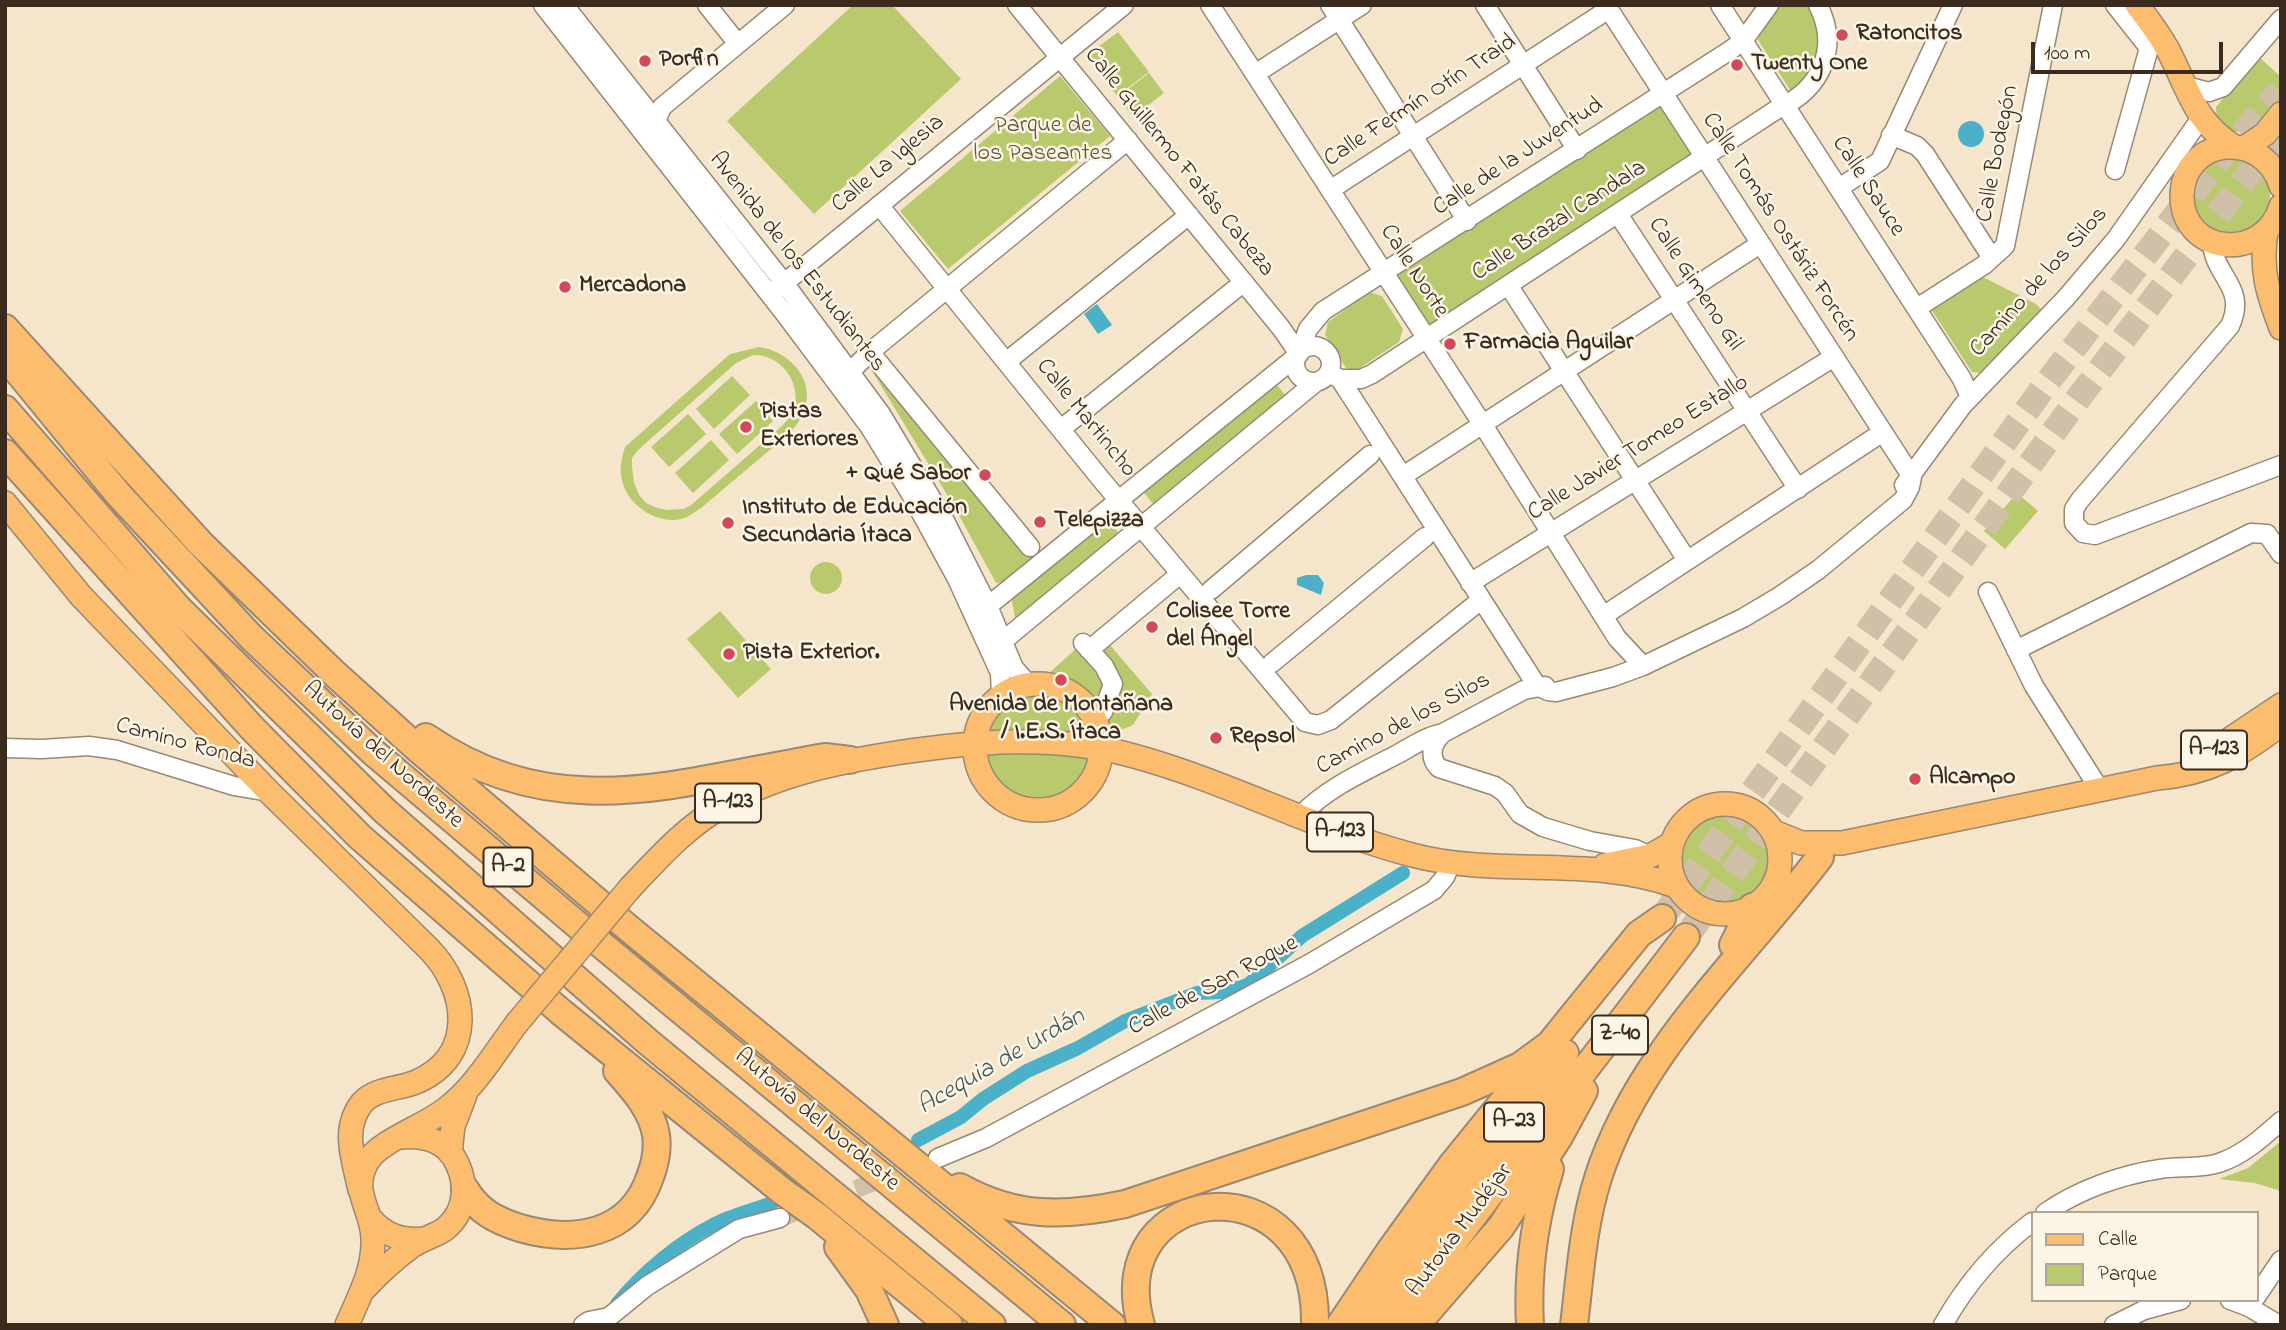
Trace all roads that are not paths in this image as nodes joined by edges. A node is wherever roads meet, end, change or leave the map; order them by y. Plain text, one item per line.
1 (543, 5) edge
2 (564, 5) edge
3 (707, 5) edge
4 (785, 5) edge
5 (1017, 5) edge
6 (1124, 5) edge
7 (1210, 5) edge
8 (1362, 5) edge
9 (1485, 5) edge
10 (1720, 5) edge
11 (1769, 5) edge
12 (1818, 5) edge
13 (1953, 5) edge
14 (2053, 5) edge
15 (2115, 5) edge
16 (2137, 5) edge
17 (1608, 7) edge
18 (1335, 13) edge
19 (2281, 19) edge
20 (1743, 41) junction
21 (738, 44) junction
22 (2155, 44) junction
23 (1059, 56) junction
24 (1524, 64) junction
25 (1255, 74) junction
26 (2186, 86) junction
27 (1663, 94) junction
28 (1786, 105) junction
29 (2281, 114) edge
30 (2201, 118) junction
31 (657, 125) junction
32 (1413, 134) junction
33 (1891, 135) junction
34 (1128, 140) junction
35 (2238, 147) junction
36 (1577, 150) junction
37 (1704, 158) junction
38 (2197, 160) junction
39 (2115, 170) dead end
40 (2281, 186) edge
41 (1839, 188) junction
42 (1330, 190) junction
43 (879, 205) junction
44 (2281, 206) edge
45 (1618, 214) junction
46 (1189, 215) junction
47 (1467, 220) junction
48 (2266, 232) junction
49 (2212, 241) junction
50 (1760, 244) junction
51 (2235, 246) junction
52 (1993, 258) junction
53 (1384, 274) junction
54 (1244, 282) junction
55 (785, 284) junction
56 (1508, 285) junction
57 (948, 289) junction
58 (2267, 290) junction
59 (770, 295) junction
60 (1674, 299) junction
61 (1917, 308) junction
62 (5, 314) edge
63 (5, 328) edge
64 (2281, 328) edge
65 (1426, 338) junction
66 (870, 352) junction
67 (1298, 354) junction
68 (5, 356) edge
69 (1834, 357) junction
70 (1006, 362) junction
71 (851, 371) junction
72 (1563, 372) junction
73 (1328, 378) junction
74 (1361, 379) junction
75 (1970, 397) junction
76 (1353, 398) junction
77 (5, 410) edge
78 (1748, 410) junction
79 (86, 418) junction
80 (1483, 425) junction
81 (1061, 429) junction
82 (1883, 432) junction
83 (5, 442) edge
84 (5, 453) edge
85 (1370, 455) dead end
86 (2281, 465) edge
87 (1403, 476) junction
88 (1912, 477) junction
89 (1635, 481) junction
90 (1798, 489) junction
91 (1120, 501) junction
92 (5, 503) edge
93 (57, 511) junction
94 (1141, 528) junction
95 (1552, 534) junction
96 (1425, 537) dead end
97 (1030, 547) dead end
98 (2281, 554) edge
99 (946, 557) junction
100 (1688, 560) junction
101 (968, 565) junction
102 (1180, 574) junction
103 (1471, 583) junction
104 (1211, 590) dead end
105 (1988, 592) dead end
106 (1481, 600) junction
107 (988, 607) junction
108 (1604, 616) junction
109 (1617, 638) junction
110 (1003, 641) junction
111 (2016, 650) junction
112 (1639, 662) junction
113 (1272, 663) dead end
114 (1616, 663) junction
115 (335, 674) junction
116 (1029, 685) junction
117 (1537, 686) junction
118 (1002, 696) junction
119 (1103, 712) dead end
120 (2277, 723) edge
121 (1443, 733) junction
122 (974, 743) junction
123 (5, 748) edge
124 (1101, 749) junction
125 (850, 760) junction
126 (2100, 790) junction
127 (269, 792) junction
128 (1300, 816) junction
129 (1774, 832) junction
130 (1671, 844) junction
131 (1831, 850) junction
132 (1650, 856) junction
133 (1451, 863) junction
134 (1589, 868) junction
135 (1676, 886) junction
136 (1774, 886) junction
137 (1752, 907) junction
138 (1686, 937) joint
139 (1707, 993) junction
140 (561, 1012) junction
141 (1554, 1041) junction
142 (467, 1091) junction
143 (356, 1115) junction
144 (2281, 1121) edge
145 (1559, 1137) junction
146 (395, 1139) junction
147 (890, 1141) junction
148 (450, 1153) junction
149 (938, 1157) tunnel mouth
150 (465, 1189) junction
151 (360, 1190) junction
152 (782, 1191) junction
153 (2049, 1211) edge
154 (370, 1218) junction
155 (780, 1218) tunnel mouth
156 (2030, 1224) edge
157 (425, 1239) junction
158 (2281, 1260) edge
159 (364, 1289) junction
160 (2258, 1294) edge
161 (2173, 1302) edge
162 (2254, 1302) edge
163 (347, 1325) edge
164 (583, 1325) edge
165 (885, 1325) edge
166 (950, 1325) edge
167 (992, 1325) edge
168 (1062, 1325) edge
169 (1112, 1325) edge
170 (1141, 1325) edge
171 (1315, 1325) edge
172 (1340, 1325) edge
173 (1363, 1325) edge
174 (1390, 1325) edge
175 (1416, 1325) edge
176 (1530, 1325) edge
177 (1574, 1325) edge
178 (1943, 1325) edge
179 (2114, 1325) edge
180 (2279, 1325) edge

1 - 59 street, Avenida de los Estudiantes
2 - 31 street, Avenida de los Estudiantes
3 - 21 street
4 - 21 street
5 - 23 street, Calle Guillermo Fatás Cabeza
6 - 23 street, Calle La Iglesia
7 - 25 street, Calle Norte
8 - 18 street
9 - 24 street
10 - 20 street, Calle Sauce
11 - 20 street, Calle de la Juventud
12 - 28 street, Calle Brazal Candala
13 - 33 street
14 - 52 street, Calle Bodegón
15 - 22 street
16 - 22 main road
17 - 24 street, Calle Fermín Otín Traid
17 - 27 street, Calle Tomás Ostáriz Forcén
18 - 25 street
18 - 32 street
19 - 26 street
20 - 27 street, Calle de la Juventud
20 - 28 street, Calle Sauce
21 - 31 street
22 - 26 main road
22 - 39 street
23 - 34 street, Calle Guillermo Fatás Cabeza
23 - 43 street, Calle La Iglesia
24 - 32 street, Calle Fermín Otín Traid
24 - 36 street
25 - 42 street, Calle Norte
26 - 30 main road
27 - 36 street, Calle de la Juventud
27 - 37 street, Calle Tomás Ostáriz Forcén
28 - 37 street, Calle Brazal Candala
28 - 41 street, Calle Sauce
29 - 35 main road
30 - 35 main road
30 - 38 main road
30 - 75 street, Camino de los Silos
31 - 55 street, Avenida de los Estudiantes
32 - 42 street, Calle Fermín Otín Traid
32 - 47 street
33 - 41 street
33 - 52 street
34 - 46 street, Calle Guillermo Fatás Cabeza
34 - 57 street
35 - 38 main road
35 - 40 main road
36 - 47 street, Calle de la Juventud
37 - 45 street, Calle Brazal Candala
37 - 50 street, Calle Tomás Ostáriz Forcén
38 - 49 main road
41 - 61 street, Calle Sauce
42 - 53 street, Calle Norte
43 - 55 street, Calle La Iglesia
43 - 57 street, Calle Martincho
44 - 48 main road
45 - 56 street, Calle Brazal Candala
45 - 60 street, Calle Gimeno Gil
46 - 54 street, Calle Guillermo Fatás Cabeza
46 - 70 street
47 - 53 street, Calle de la Juventud
48 - 51 main road
48 - 58 main road
49 - 51 main road
49 - 86 street
50 - 60 street
50 - 69 street, Calle Tomás Ostáriz Forcén
51 - 58 main road
52 - 61 street, Calle Bodegón
53 - 65 street, Calle Norte
53 - 67 street, Calle de la Juventud
54 - 67 street, Calle Guillermo Fatás Cabeza
54 - 81 street
55 - 59 street, Calle La Iglesia
55 - 71 street, Avenida de los Estudiantes
56 - 65 street, Calle Brazal Candala
56 - 72 street
57 - 66 street
57 - 70 street, Calle Martincho
58 - 64 main road
59 - 99 street, Avenida de los Estudiantes
60 - 72 street
60 - 78 street, Calle Gimeno Gil
61 - 75 street, Calle Sauce
62 - 79 highway
63 - 79 highway
65 - 74 street, Calle Brazal Candala
65 - 80 street, Calle Norte
66 - 71 street
66 - 97 street
67 - 73 street
67 - 73 street
67 - 91 street, Calle de la Juventud
68 - 168 highway, Autovía del Nordeste / A-2
69 - 78 street, Calle Javier Tomeo Estallo
69 - 82 street, Calle Tomás Ostáriz Forcén
70 - 81 street, Calle Martincho
71 - 101 street, Avenida de los Estudiantes
72 - 80 street
72 - 89 street
73 - 74 street
73 - 76 street
73 - 94 street
74 - 76 street
75 - 88 street, Camino de los Silos
76 - 87 street
77 - 167 highway, Autovía del Nordeste / A-2
78 - 89 street, Calle Javier Tomeo Estallo
78 - 90 street, Calle Gimeno Gil
79 - 115 highway
80 - 87 street
80 - 95 street, Calle Norte
81 - 91 street, Calle Martincho
82 - 88 street, Calle Tomás Ostáriz Forcén
82 - 90 street
83 - 93 highway
84 - 93 highway
85 - 104 street
87 - 103 street
88 - 112 street, Camino de los Silos
89 - 95 street, Calle Javier Tomeo Estallo
89 - 100 street
90 - 100 street
91 - 94 street, Calle Martincho
91 - 107 street, Calle de la Juventud
92 - 127 main road
93 - 140 highway
94 - 102 street, Calle Martincho
94 - 110 street
95 - 103 street, Calle Javier Tomeo Estallo
95 - 108 street, Calle Norte
96 - 113 street
98 - 111 street
99 - 101 street
99 - 118 street, Avenida de los Estudiantes
100 - 108 street
101 - 107 street, Avenida de los Estudiantes
102 - 106 street, Calle Martincho
102 - 119 street
103 - 106 street
105 - 111 street
106 - 117 street
107 - 110 street, Avenida de los Estudiantes
108 - 109 street, Calle Norte
109 - 112 street, Calle Norte
109 - 114 street
110 - 116 street, Avenida de los Estudiantes
111 - 126 street
112 - 114 street, Camino de los Silos
112 - 117 street, Camino de los Silos
114 - 117 street, Camino de los Silos
115 - 125 highway
115 - 147 highway
116 - 118 main road
116 - 124 main road
117 - 121 street, Camino de los Silos
118 - 122 main road
120 - 126 main road, A-123
121 - 128 street, Camino de los Silos
121 - 132 street
122 - 124 main road, A-123
122 - 124 main road
122 - 125 main road, A-123
123 - 127 street, Camino Ronda
124 - 128 main road, A-123
125 - 142 main road, A-123, bridge
126 - 131 main road, A-123
127 - 143 main road
128 - 133 main road, A-123
129 - 130 main road, A-123
129 - 131 main road, A-123
129 - 136 main road
130 - 132 main road, A-123
130 - 135 main road
131 - 136 main road, A-123
131 - 139 highway
132 - 134 main road, A-123
133 - 134 main road, A-123
133 - 149 street, Calle de San Roque
134 - 135 main road, A-123
135 - 137 main road, A-123
136 - 137 main road, A-123
137 - 139 highway
138 - 145 highway, Z-40
138 - 174 highway, Autovía Mudéjar / A-23
139 - 177 highway
140 - 150 highway
140 - 152 highway
141 - 147 highway
141 - 172 highway
141 - 173 highway, Autovía Mudéjar / A-23
142 - 146 main road, A-123
142 - 148 main road, A-123
143 - 146 main road
143 - 151 main road
144 - 153 street
145 - 175 highway
145 - 176 highway, Z-40
146 - 148 main road
146 - 151 main road, A-123
147 - 169 highway
148 - 150 main road
150 - 157 main road
151 - 154 main road
152 - 165 highway
152 - 166 highway
154 - 157 main road
154 - 159 main road
155 - 164 street
156 - 178 street
157 - 159 main road
158 - 160 street
159 - 163 main road
161 - 179 street
162 - 180 street
170 - 171 highway

